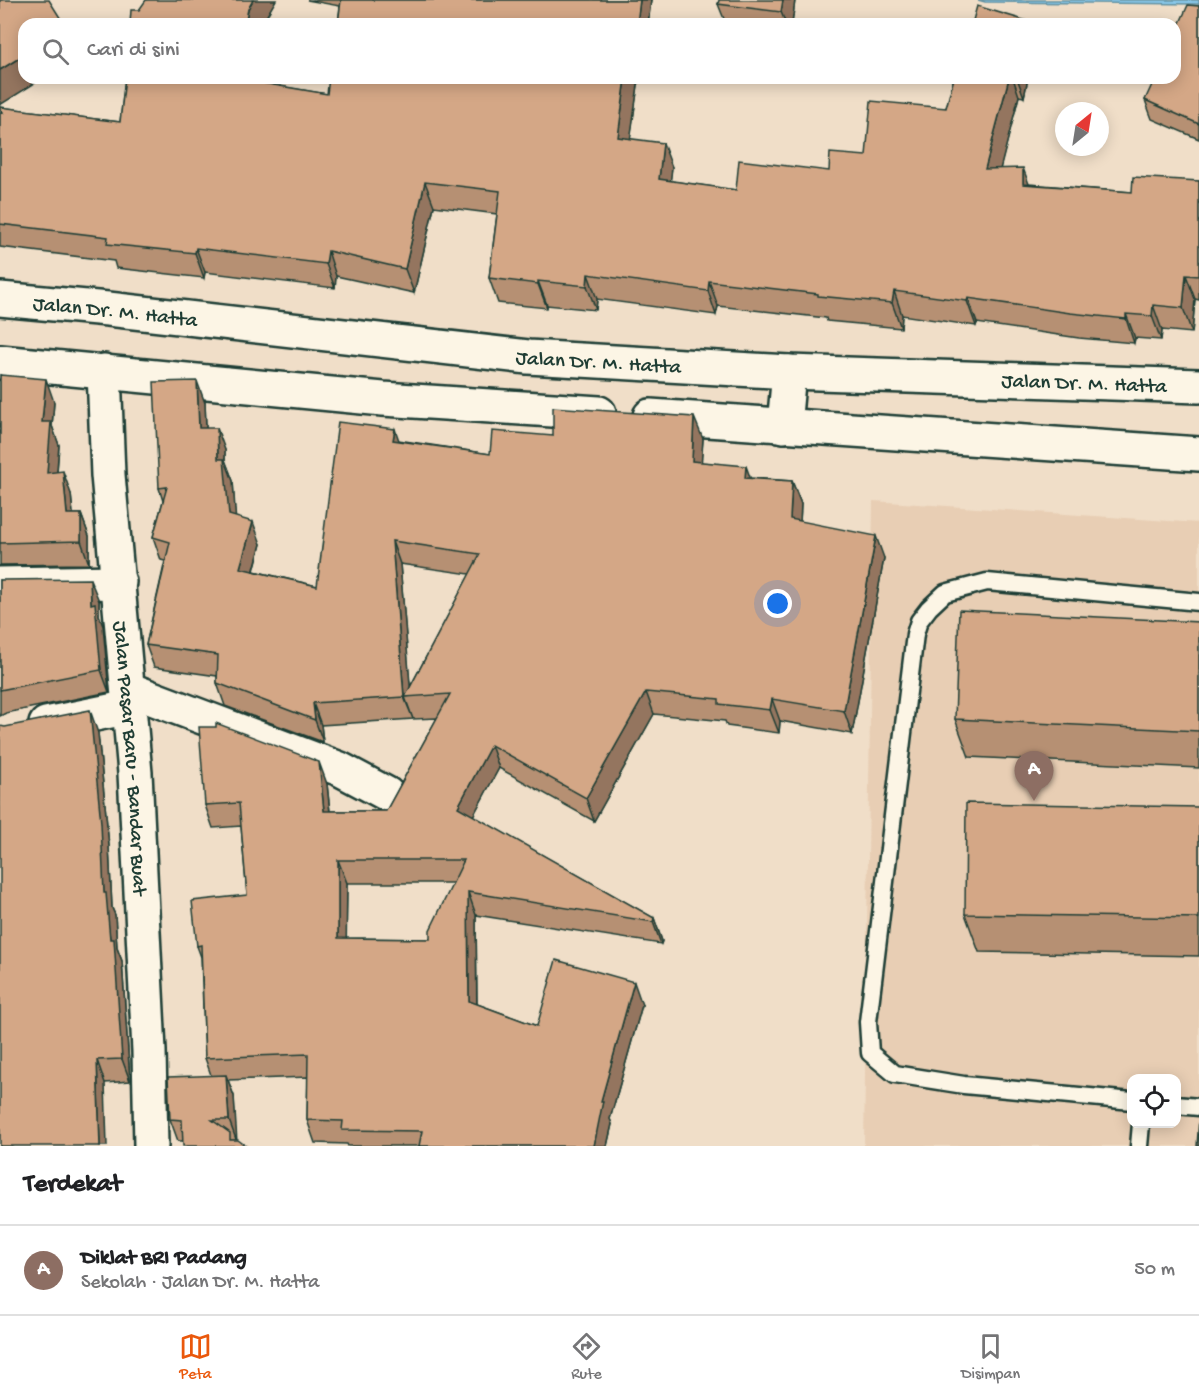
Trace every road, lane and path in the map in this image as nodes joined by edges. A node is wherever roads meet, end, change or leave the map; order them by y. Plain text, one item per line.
1 (0, 299) edge
2 (0, 362) edge
3 (104, 371) junction
4 (789, 372) junction
5 (1199, 386) edge
6 (784, 426) junction
7 (1199, 454) edge
8 (119, 582) junction
9 (0, 584) edge
10 (1199, 602) edge
11 (129, 698) junction
12 (21, 729) edge
13 (387, 794) dead end
14 (1127, 1101) edge
15 (1181, 1105) edge
16 (1199, 1107) edge
17 (1141, 1128) edge
18 (151, 1146) edge
19 (1139, 1146) edge

1 - 4 main road, Jalan Dr. M. Hatta
2 - 3 main road
3 - 6 main road
3 - 8 main road, Jalan Pasar Baru - Bandar Buat
4 - 5 main road, Jalan Dr. M. Hatta
4 - 6 main road
6 - 7 main road
8 - 9 main road
8 - 11 main road, Jalan Pasar Baru - Bandar Buat
10 - 14 lane
11 - 12 main road
11 - 13 main road
11 - 18 main road, Jalan Pasar Baru - Bandar Buat
15 - 16 lane
17 - 19 lane

